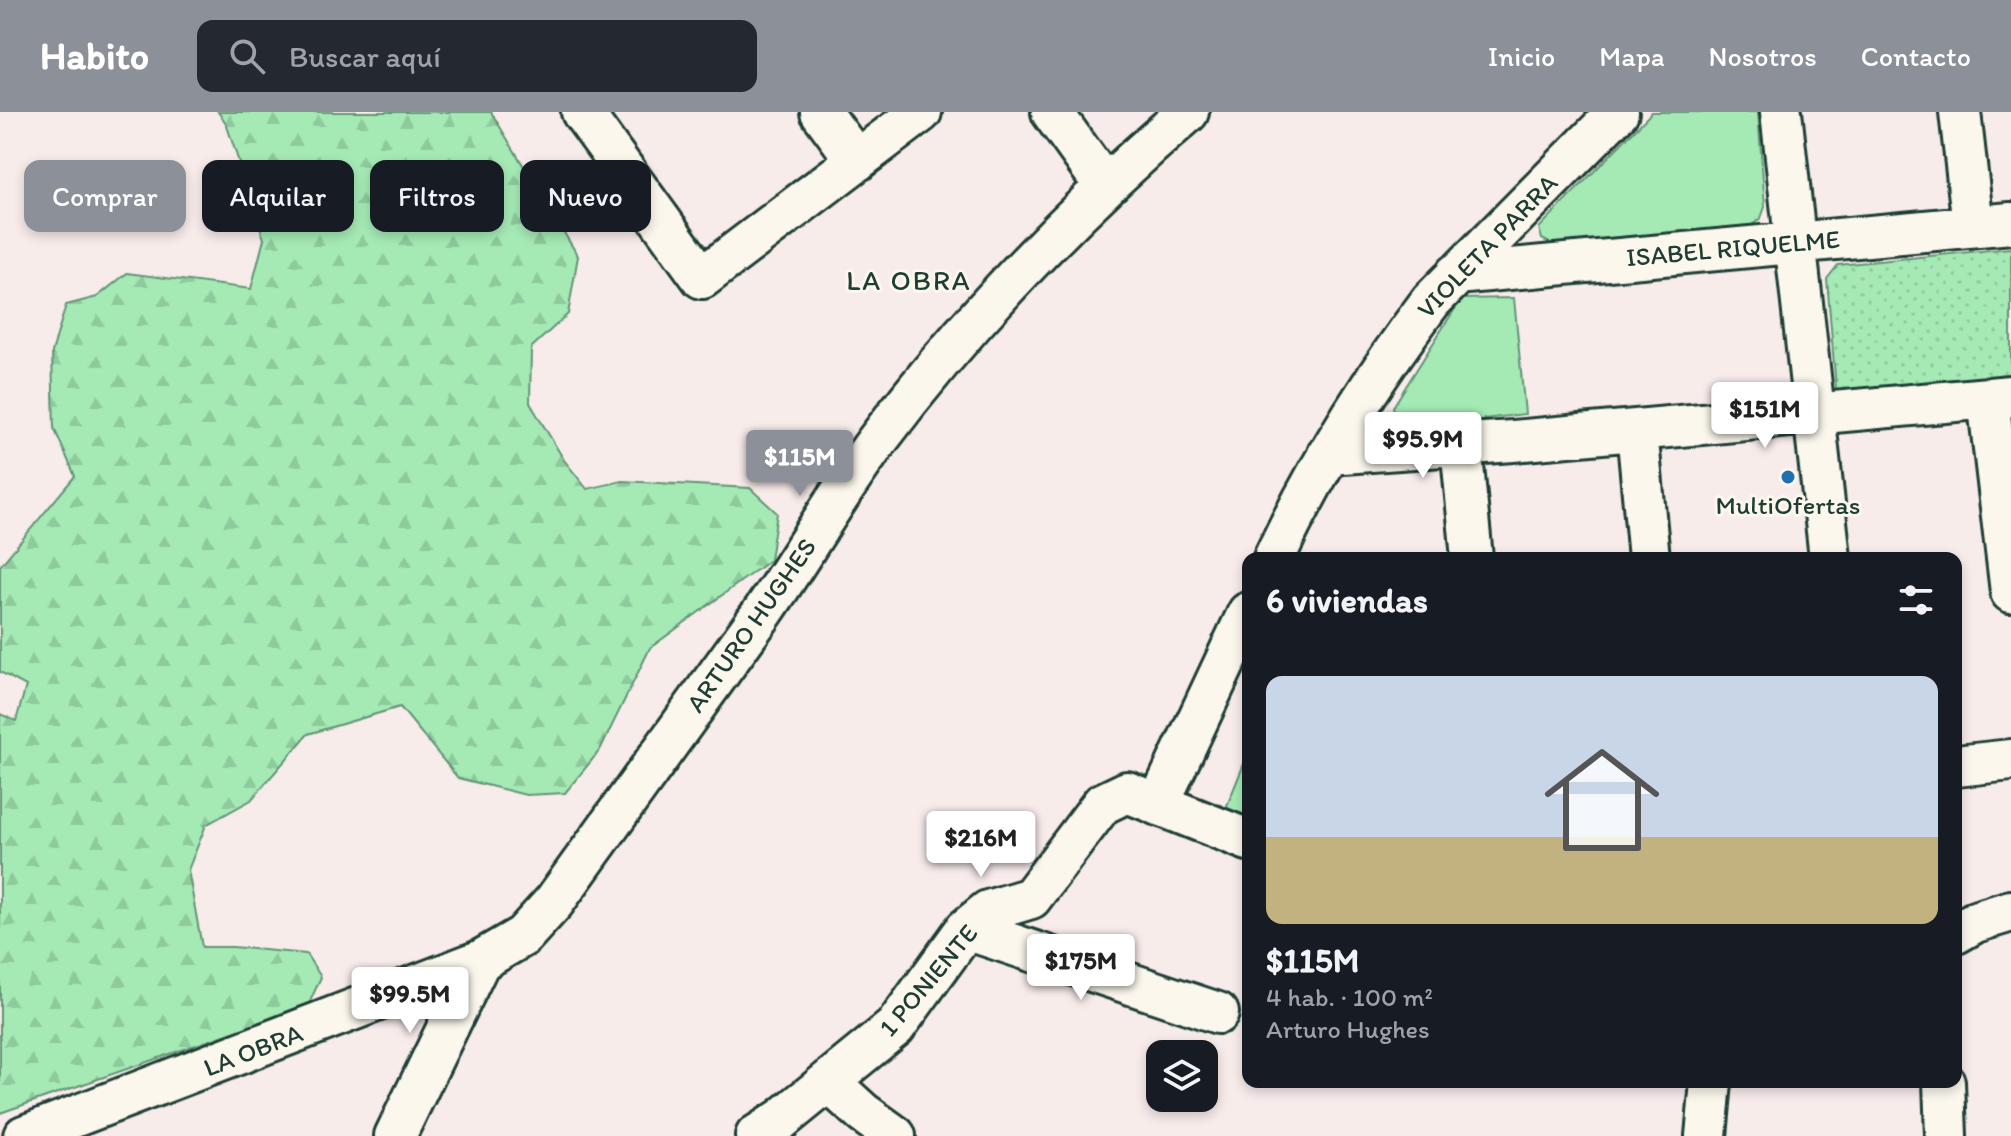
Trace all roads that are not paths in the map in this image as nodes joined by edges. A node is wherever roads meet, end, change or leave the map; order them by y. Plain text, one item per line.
1 (582, 112) edge
2 (821, 112) edge
3 (921, 112) edge
4 (1052, 112) edge
5 (1188, 112) edge
6 (1618, 112) edge
7 (1781, 112) edge
8 (1960, 112) edge
9 (857, 161) junction
10 (1105, 186) junction
11 (1992, 225) edge
12 (1795, 243) junction
13 (1456, 274) junction
14 (2000, 397) edge
15 (1814, 414) junction
16 (1637, 430) junction
17 (1461, 445) junction
18 (1328, 454) junction
19 (1294, 539) edge
20 (1471, 552) edge
21 (1648, 552) edge
22 (1829, 552) edge
23 (2011, 592) edge
24 (1242, 626) edge
25 (2011, 760) edge
26 (1962, 765) edge
27 (1158, 805) junction
28 (1242, 834) edge
29 (1031, 898) junction
30 (2011, 911) edge
31 (966, 929) junction
32 (1962, 930) edge
33 (1019, 948) junction
34 (480, 961) junction
35 (1218, 1013) dead end
36 (829, 1082) junction
37 (1710, 1088) edge
38 (1944, 1088) edge
39 (24, 1136) edge
40 (395, 1136) edge
41 (756, 1136) edge
42 (895, 1136) edge
43 (1706, 1136) edge
44 (1946, 1136) edge

1 - 9 street
2 - 9 street
3 - 9 street
4 - 10 street
5 - 10 street, ARTURO HUGHES
6 - 13 street, VIOLETA PARRA
7 - 12 street
8 - 11 street
10 - 34 street, ARTURO HUGHES
11 - 12 street, ISABEL RIQUELME
12 - 13 street, ISABEL RIQUELME
12 - 15 street
13 - 18 street, VIOLETA PARRA
14 - 15 street
14 - 23 street
15 - 16 street
15 - 22 street
16 - 17 street
16 - 21 street
17 - 18 street
17 - 20 street
18 - 19 street, VIOLETA PARRA
24 - 27 street
25 - 26 street
27 - 28 street, 1 PONIENTE
27 - 29 street, 1 PONIENTE
29 - 31 street, 1 PONIENTE
29 - 33 street, 1 PONIENTE
30 - 32 street
31 - 33 street
31 - 36 street, 1 PONIENTE
33 - 35 street
34 - 39 street, LA OBRA
34 - 40 street
36 - 41 street, 1 PONIENTE
36 - 42 street
37 - 43 street
38 - 44 street

